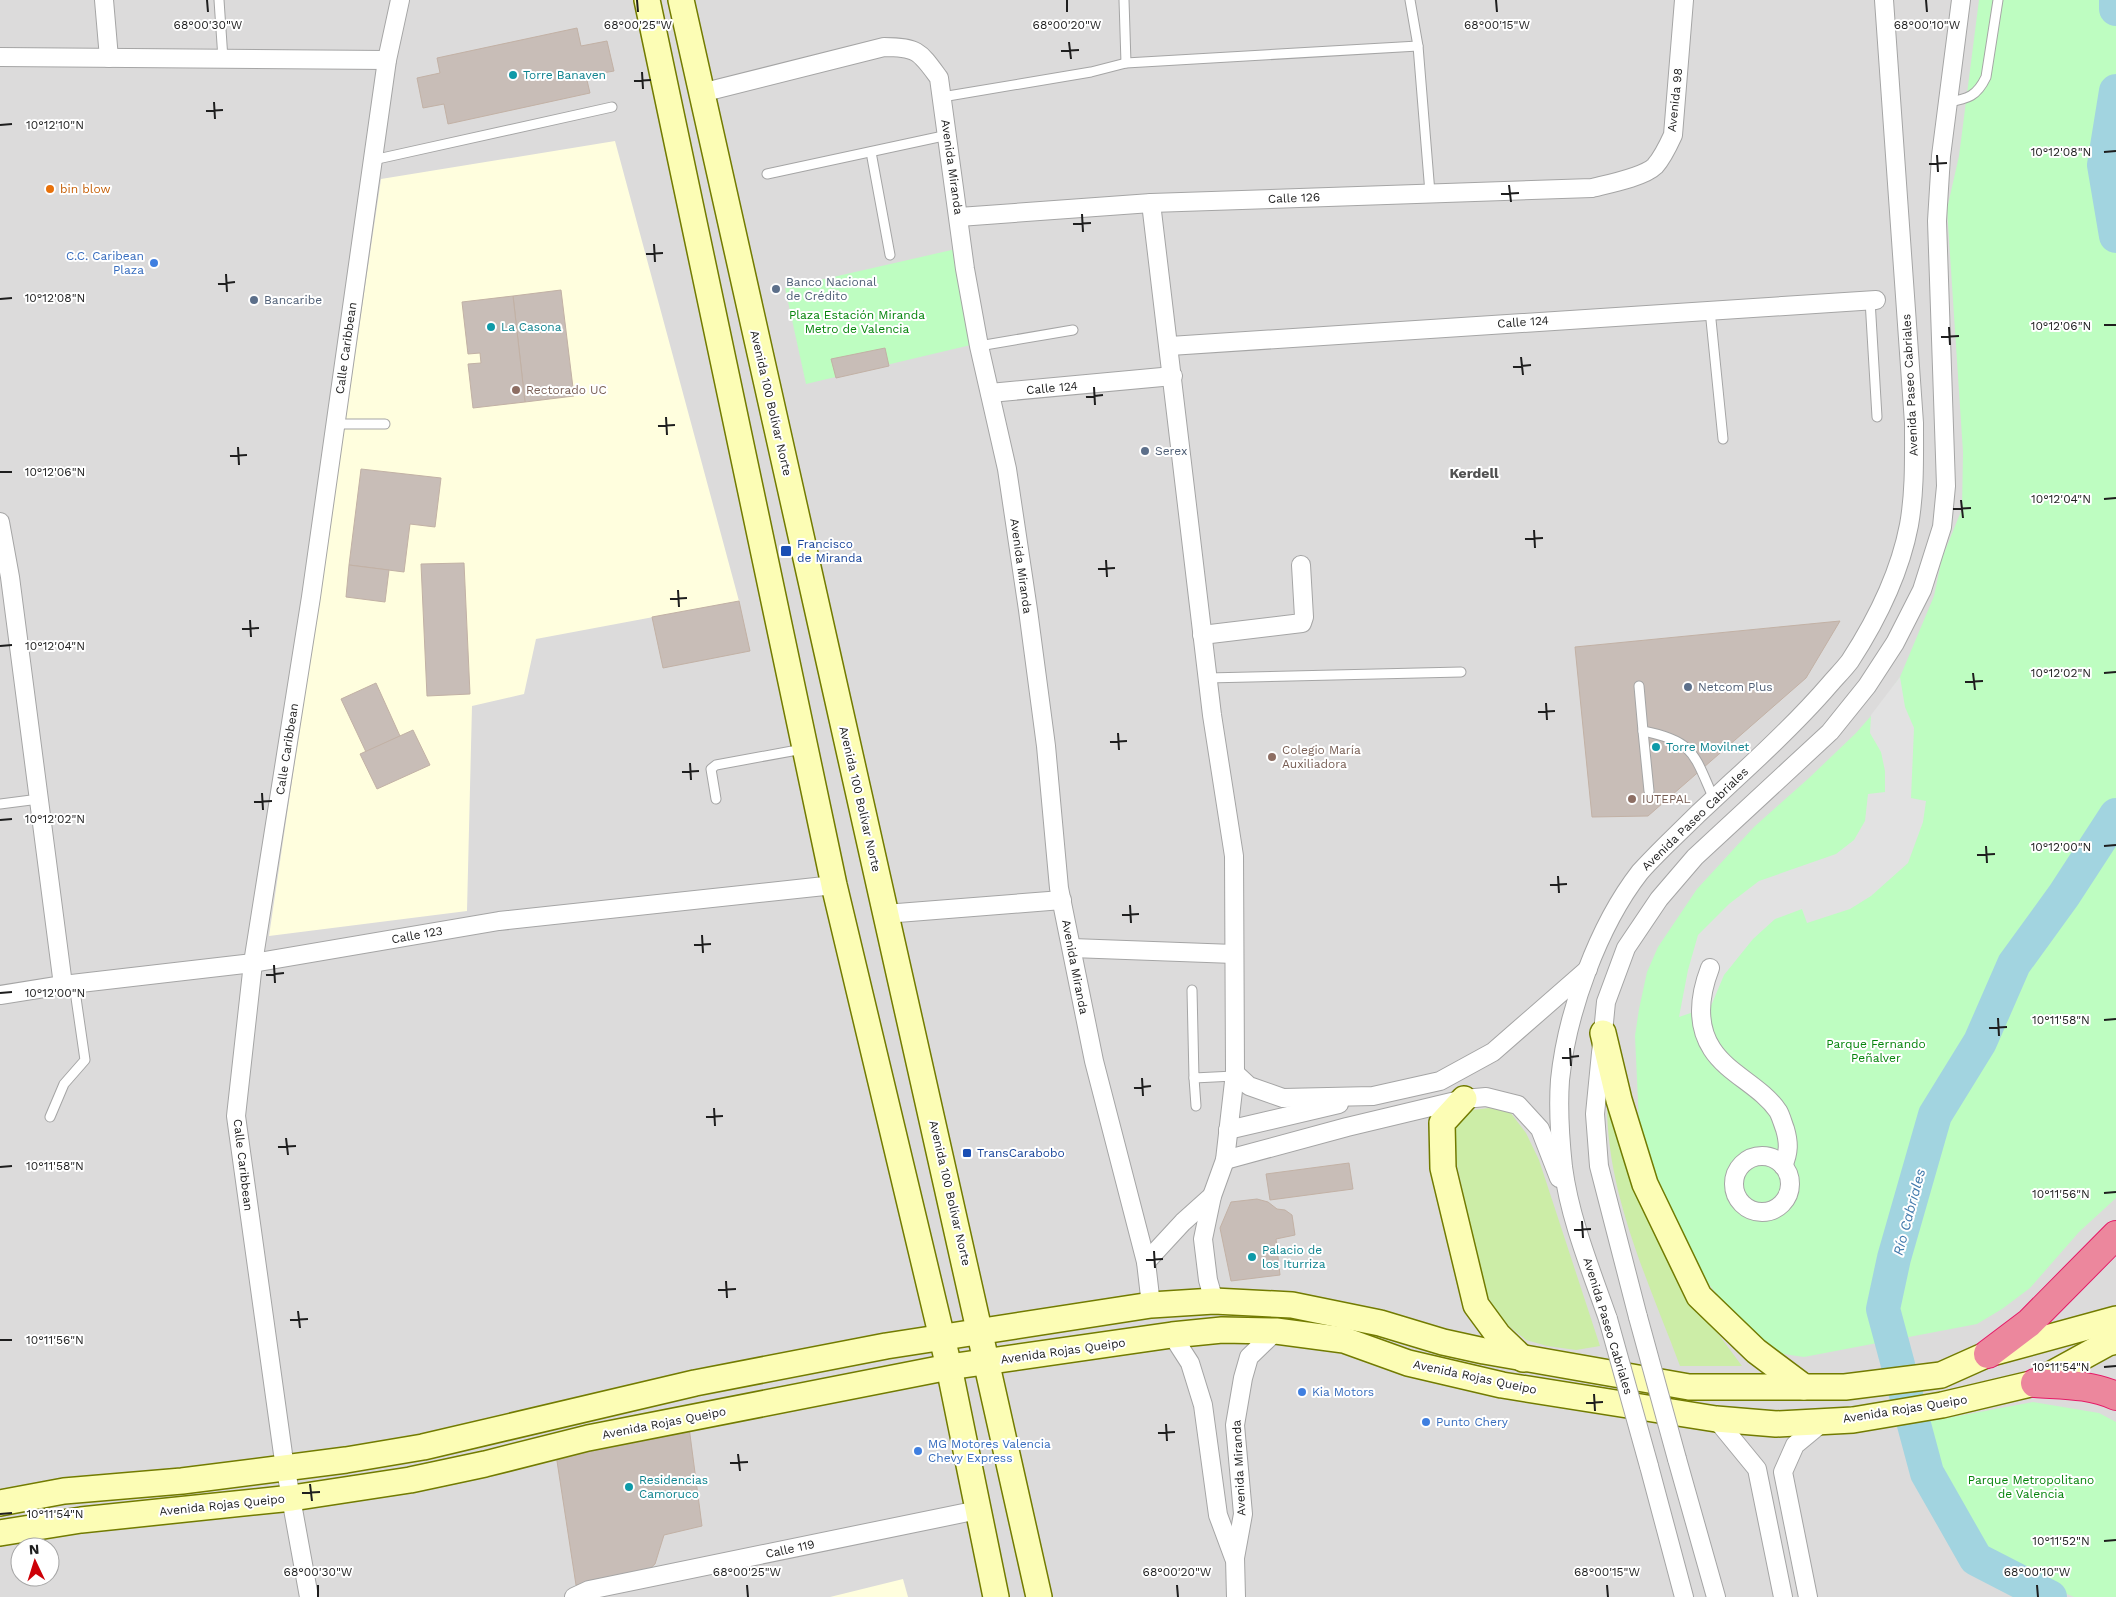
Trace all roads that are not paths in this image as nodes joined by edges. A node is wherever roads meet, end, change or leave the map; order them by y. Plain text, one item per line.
1 (104, 0) edge
2 (219, 0) edge
3 (400, 0) edge
4 (647, 0) edge
5 (681, 0) edge
6 (1124, 0) edge
7 (1410, 0) edge
8 (1684, 0) edge
9 (1884, 0) edge
10 (1960, 0) edge
11 (1998, 0) edge
12 (1418, 46) junction
13 (0, 57) edge
14 (109, 58) junction
15 (223, 59) junction
16 (387, 60) junction
17 (1126, 63) junction
18 (701, 93) junction
19 (942, 97) junction
20 (1948, 102) junction
21 (612, 108) dead end
22 (948, 136) junction
23 (871, 152) junction
24 (373, 160) junction
25 (767, 174) dead end
26 (1628, 179) joint
27 (1430, 193) junction
28 (1152, 202) junction
29 (959, 217) junction
30 (890, 254) dead end
31 (1873, 300) joint
32 (1710, 310) junction
33 (1074, 330) dead end
34 (979, 346) junction
35 (1170, 346) junction
36 (1173, 376) junction
37 (990, 394) junction
38 (1877, 417) dead end
39 (336, 424) junction
40 (385, 424) dead end
41 (1723, 439) dead end
42 (0, 522) edge
43 (1301, 565) dead end
44 (1202, 636) junction
45 (1461, 672) dead end
46 (1207, 678) junction
47 (1639, 686) dead end
48 (1643, 731) junction
49 (806, 749) junction
50 (1649, 791) dead end
51 (39, 799) junction
52 (716, 799) dead end
53 (1714, 799) junction
54 (0, 804) edge
55 (834, 885) junction
56 (1062, 900) junction
57 (886, 914) junction
58 (1072, 948) junction
59 (1234, 954) junction
60 (253, 963) junction
61 (1710, 968) dead end
62 (1588, 969) junction
63 (69, 985) junction
64 (1192, 990) dead end
65 (0, 995) edge
66 (1603, 1033) junction
67 (1234, 1075) junction
68 (1194, 1078) junction
69 (1373, 1096) junction
70 (1464, 1099) junction
71 (1196, 1106) dead end
72 (50, 1117) dead end
73 (1228, 1130) junction
74 (1225, 1160) junction
75 (1783, 1166) dead end
76 (1212, 1196) junction
77 (1570, 1207) junction
78 (2116, 1235) edge
79 (1146, 1262) junction
80 (1214, 1300) junction
81 (1150, 1305) junction
82 (2116, 1319) edge
83 (1276, 1330) junction
84 (982, 1331) junction
85 (1172, 1335) junction
86 (942, 1337) junction
87 (2116, 1341) edge
88 (1988, 1354) junction
89 (1523, 1359) junction
90 (989, 1362) junction
91 (949, 1367) junction
92 (2035, 1383) junction
93 (1804, 1387) junction
94 (2116, 1396) edge
95 (1716, 1418) junction
96 (1824, 1421) junction
97 (286, 1467) junction
98 (292, 1498) junction
99 (0, 1503) edge
100 (978, 1510) junction
101 (0, 1534) edge
102 (1234, 1558) junction
103 (309, 1597) edge
104 (574, 1597) edge
105 (996, 1597) edge
106 (1039, 1597) edge
107 (1236, 1597) edge
108 (1684, 1597) edge
109 (1716, 1597) edge
110 (1783, 1597) edge
111 (1808, 1597) edge

1 - 14 street
2 - 15 lane
3 - 16 street, Calle Caribbean
4 - 49 street
5 - 18 street, Avenida 100 Bolívar Norte
6 - 17 lane
7 - 12 lane
8 - 26 street, Avenida 98
9 - 53 street, Avenida Paseo Cabriales
10 - 20 street
11 - 20 lane
12 - 17 lane
12 - 27 lane
13 - 14 street
14 - 15 street
15 - 16 street
16 - 24 street, Calle Caribbean
17 - 19 lane
18 - 19 street, Avenida Miranda
18 - 57 street, Avenida 100 Bolívar Norte
19 - 22 street, Avenida Miranda
20 - 66 street
21 - 24 lane
22 - 23 lane
22 - 29 street, Avenida Miranda
23 - 25 lane
23 - 30 lane
24 - 39 street, Calle Caribbean
26 - 27 street, Calle 126
27 - 28 street, Calle 126
28 - 29 street, Calle 126
28 - 35 street
29 - 34 street, Avenida Miranda
31 - 32 street, Calle 124
31 - 38 lane
32 - 35 street, Calle 124
32 - 41 lane
33 - 34 lane
34 - 37 street, Avenida Miranda
35 - 36 street
36 - 37 street, Calle 124
36 - 44 street
37 - 56 street, Avenida Miranda
39 - 40 lane
39 - 60 street, Calle Caribbean
42 - 51 street
43 - 44 street
44 - 46 street
45 - 46 lane
46 - 59 street
47 - 48 lane
48 - 50 lane
48 - 53 lane
49 - 52 lane
49 - 55 street
51 - 54 lane
51 - 63 street
53 - 62 street, Avenida Paseo Cabriales
55 - 60 street, Calle 123
55 - 86 street
56 - 57 street
56 - 58 street, Avenida Miranda
57 - 84 street, Avenida 100 Bolívar Norte
58 - 59 street
58 - 79 street, Avenida Miranda
59 - 67 street
60 - 63 street, Calle 123
60 - 97 street, Calle Caribbean
61 - 75 street
62 - 69 street
62 - 77 street, Avenida Paseo Cabriales
63 - 65 street, Calle 123
63 - 72 lane
64 - 68 lane
66 - 93 street
66 - 109 street, bridge
67 - 68 lane
67 - 69 street
67 - 73 street
68 - 71 lane
69 - 73 street
70 - 74 street
70 - 77 street
70 - 89 street
73 - 74 street
74 - 76 street
76 - 79 street
76 - 80 street
77 - 108 street, Avenida Paseo Cabriales, bridge
78 - 88 highway
79 - 81 street, Avenida Miranda
80 - 81 street
80 - 89 street
81 - 84 street
82 - 88 street
83 - 85 street, Avenida Rojas Queipo
83 - 95 street, Avenida Rojas Queipo
83 - 102 street, Avenida Miranda
84 - 86 street
84 - 90 street, Avenida 100 Bolívar Norte
85 - 90 street, Avenida Rojas Queipo
85 - 102 street, Avenida Miranda
86 - 91 street
86 - 97 street
87 - 92 street, Avenida Rojas Queipo
88 - 93 street
89 - 93 street
90 - 91 street, Avenida Rojas Queipo
90 - 106 street, Avenida 100 Bolívar Norte
91 - 98 street, Avenida Rojas Queipo
91 - 100 street
92 - 94 highway
92 - 96 street, Avenida Rojas Queipo
95 - 96 street, Avenida Rojas Queipo
95 - 110 street
96 - 111 street
97 - 98 street, Calle Caribbean
97 - 99 street
98 - 101 street, Avenida Rojas Queipo
98 - 103 street, Calle Caribbean
100 - 104 street, Calle 119
100 - 105 street
102 - 107 street, Avenida Miranda

